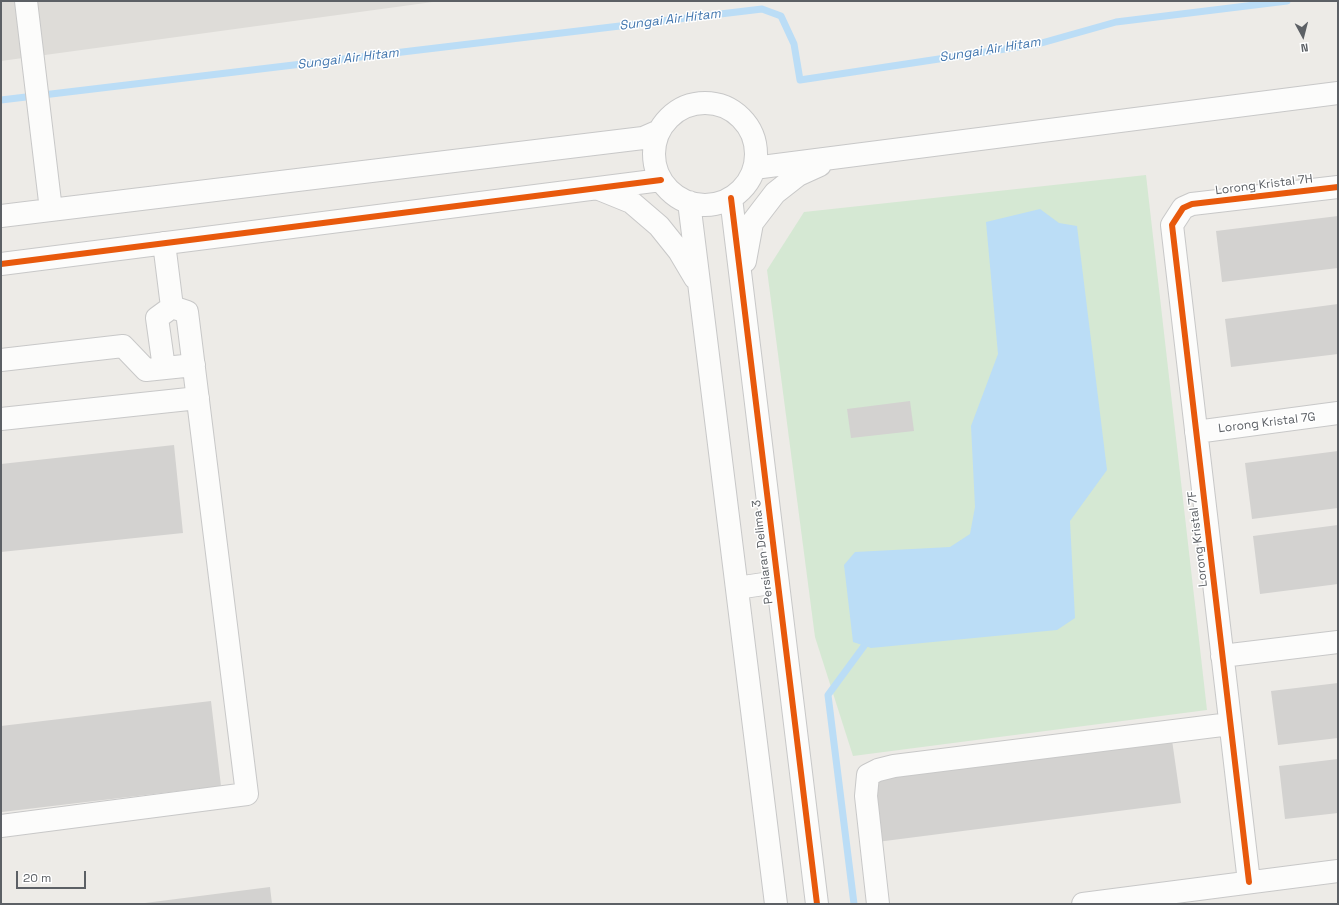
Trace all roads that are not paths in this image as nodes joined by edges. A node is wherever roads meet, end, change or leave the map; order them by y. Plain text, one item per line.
1 (26, 1) edge
2 (1338, 94) edge
3 (659, 131) junction
4 (843, 156) junction
5 (754, 168) junction
6 (661, 180) junction
7 (1338, 187) edge
8 (596, 188) junction
9 (731, 198) junction
10 (689, 202) junction
11 (1192, 204) joint
12 (51, 210) junction
13 (1, 216) edge
14 (164, 243) junction
15 (1, 264) edge
16 (741, 281) junction
17 (700, 286) junction
18 (172, 307) junction
19 (1, 360) edge
20 (194, 364) junction
21 (164, 368) junction
22 (198, 398) junction
23 (1338, 413) edge
24 (1, 419) edge
25 (1196, 432) junction
26 (777, 582) junction
27 (737, 588) junction
28 (1338, 642) edge
29 (1222, 656) junction
30 (1230, 724) junction
31 (1, 826) edge
32 (1338, 871) edge
33 (1249, 882) junction
34 (776, 904) edge
35 (817, 904) edge
36 (878, 904) edge
37 (1084, 904) edge

1 - 12 street
2 - 4 street
3 - 5 street
3 - 6 street
3 - 12 street
4 - 5 street
4 - 16 street
5 - 9 street
6 - 8 street
6 - 10 street
7 - 11 street, Lorong Kristal 7H
8 - 14 street
8 - 17 street
9 - 10 street
9 - 16 street, Persiaran Delima 3
10 - 17 street
11 - 25 street, Lorong Kristal 7F
12 - 13 street
14 - 15 street
14 - 18 street
16 - 26 street, Persiaran Delima 3
17 - 27 street
18 - 20 street
18 - 21 street
19 - 21 street
20 - 21 street
20 - 22 street
22 - 24 street
22 - 31 street
23 - 25 street, Lorong Kristal 7G
25 - 29 street, Lorong Kristal 7F
26 - 27 street
26 - 35 street, Persiaran Delima 3
27 - 34 street
28 - 29 street
29 - 30 street, Lorong Kristal 7F
30 - 33 street, Lorong Kristal 7F
30 - 36 street
32 - 33 street
33 - 37 street

